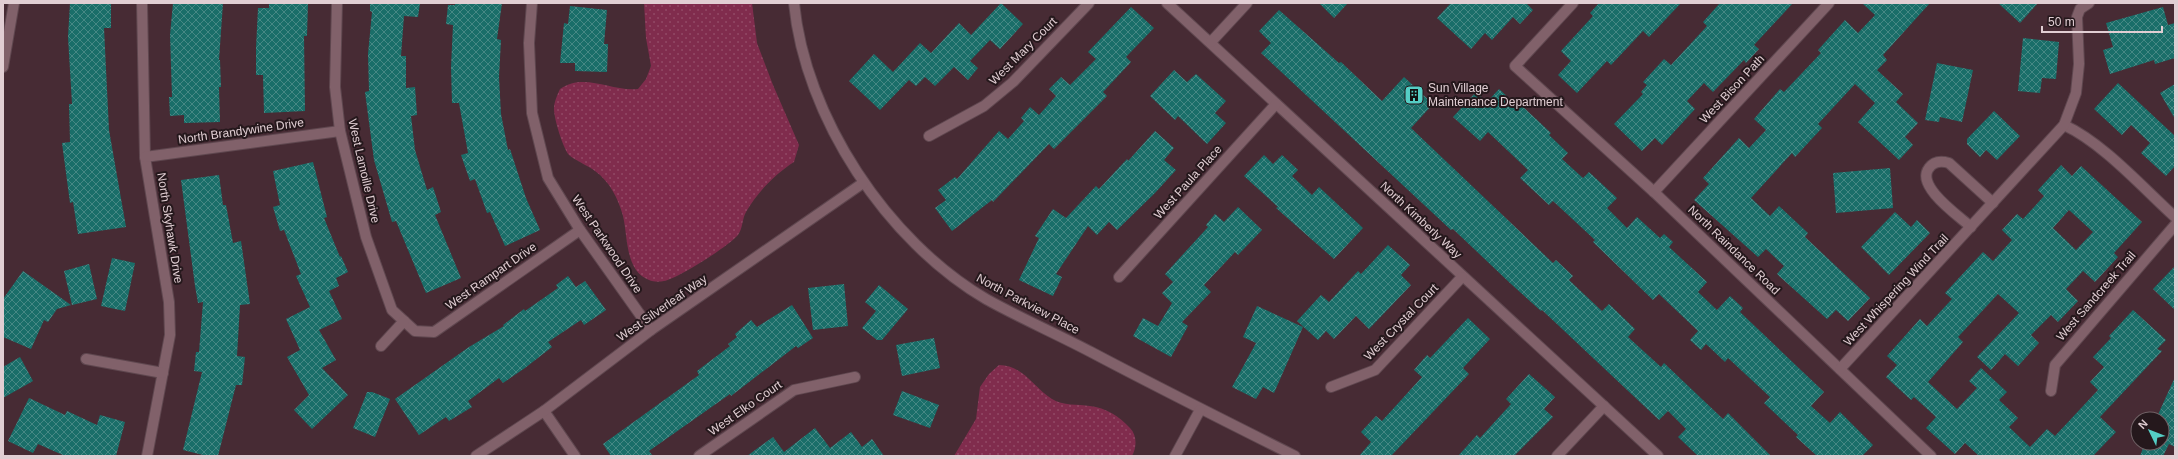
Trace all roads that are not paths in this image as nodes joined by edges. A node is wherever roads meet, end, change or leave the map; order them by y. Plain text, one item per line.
1 (14, 3) edge
2 (142, 3) edge
3 (337, 3) edge
4 (532, 3) edge
5 (794, 3) edge
6 (1089, 3) edge
7 (1167, 3) edge
8 (1247, 3) edge
9 (1573, 3) edge
10 (1829, 3) edge
11 (2089, 3) edge
12 (1211, 42) junction
13 (3, 67) edge
14 (1276, 104) junction
15 (2064, 125) junction
16 (340, 131) junction
17 (930, 136) dead end
18 (145, 157) junction
19 (863, 183) junction
20 (1654, 192) junction
21 (1993, 204) junction
22 (2175, 217) edge
23 (2175, 225) edge
24 (1971, 228) junction
25 (580, 230) junction
26 (1119, 277) dead end
27 (1462, 277) junction
28 (404, 321) junction
29 (651, 330) junction
30 (415, 331) joint
31 (381, 346) dead end
32 (86, 359) dead end
33 (1840, 369) junction
34 (163, 372) junction
35 (855, 377) dead end
36 (1331, 387) dead end
37 (2051, 391) dead end
38 (1604, 406) junction
39 (1200, 410) junction
40 (544, 411) junction
41 (148, 456) edge
42 (476, 456) edge
43 (575, 456) edge
44 (699, 456) edge
45 (1175, 456) edge
46 (1295, 456) edge
47 (1557, 456) edge
48 (1658, 456) edge
49 (1931, 456) edge

1 - 13 street
2 - 18 street, North Skyhawk Drive
3 - 16 street, West Lamoille Drive
4 - 25 street, West Parkwood Drive
5 - 19 street, North Parkview Place
6 - 17 street, West Mary Court
7 - 12 street, North Kimberly Way
8 - 12 street
9 - 20 street, North Raindance Road
10 - 20 street, West Bison Path
11 - 15 street, West Whispering Wind Trail
12 - 14 street, North Kimberly Way
14 - 26 street, West Paula Place
14 - 27 street, North Kimberly Way
15 - 21 street, West Whispering Wind Trail
15 - 22 street
16 - 18 street, North Brandywine Drive
16 - 28 street, West Lamoille Drive
18 - 34 street, North Skyhawk Drive
19 - 29 street, West Silverleaf Way
19 - 39 street, North Parkview Place
20 - 33 street, North Raindance Road
21 - 24 street, West Whispering Wind Trail
21 - 24 street
23 - 37 street, West Sandcreek Trail
24 - 33 street, West Whispering Wind Trail
25 - 29 street, West Parkwood Drive
25 - 30 street, West Rampart Drive
27 - 36 street, West Crystal Court
27 - 38 street, North Kimberly Way
28 - 30 street, West Lamoille Drive
28 - 31 street
29 - 40 street, West Silverleaf Way
32 - 34 street
33 - 49 street, North Raindance Road
34 - 41 street, North Skyhawk Drive
35 - 44 street, West Elko Court
38 - 47 street
38 - 48 street, North Kimberly Way
39 - 45 street
39 - 46 street, North Parkview Place
40 - 42 street, West Silverleaf Way
40 - 43 street

